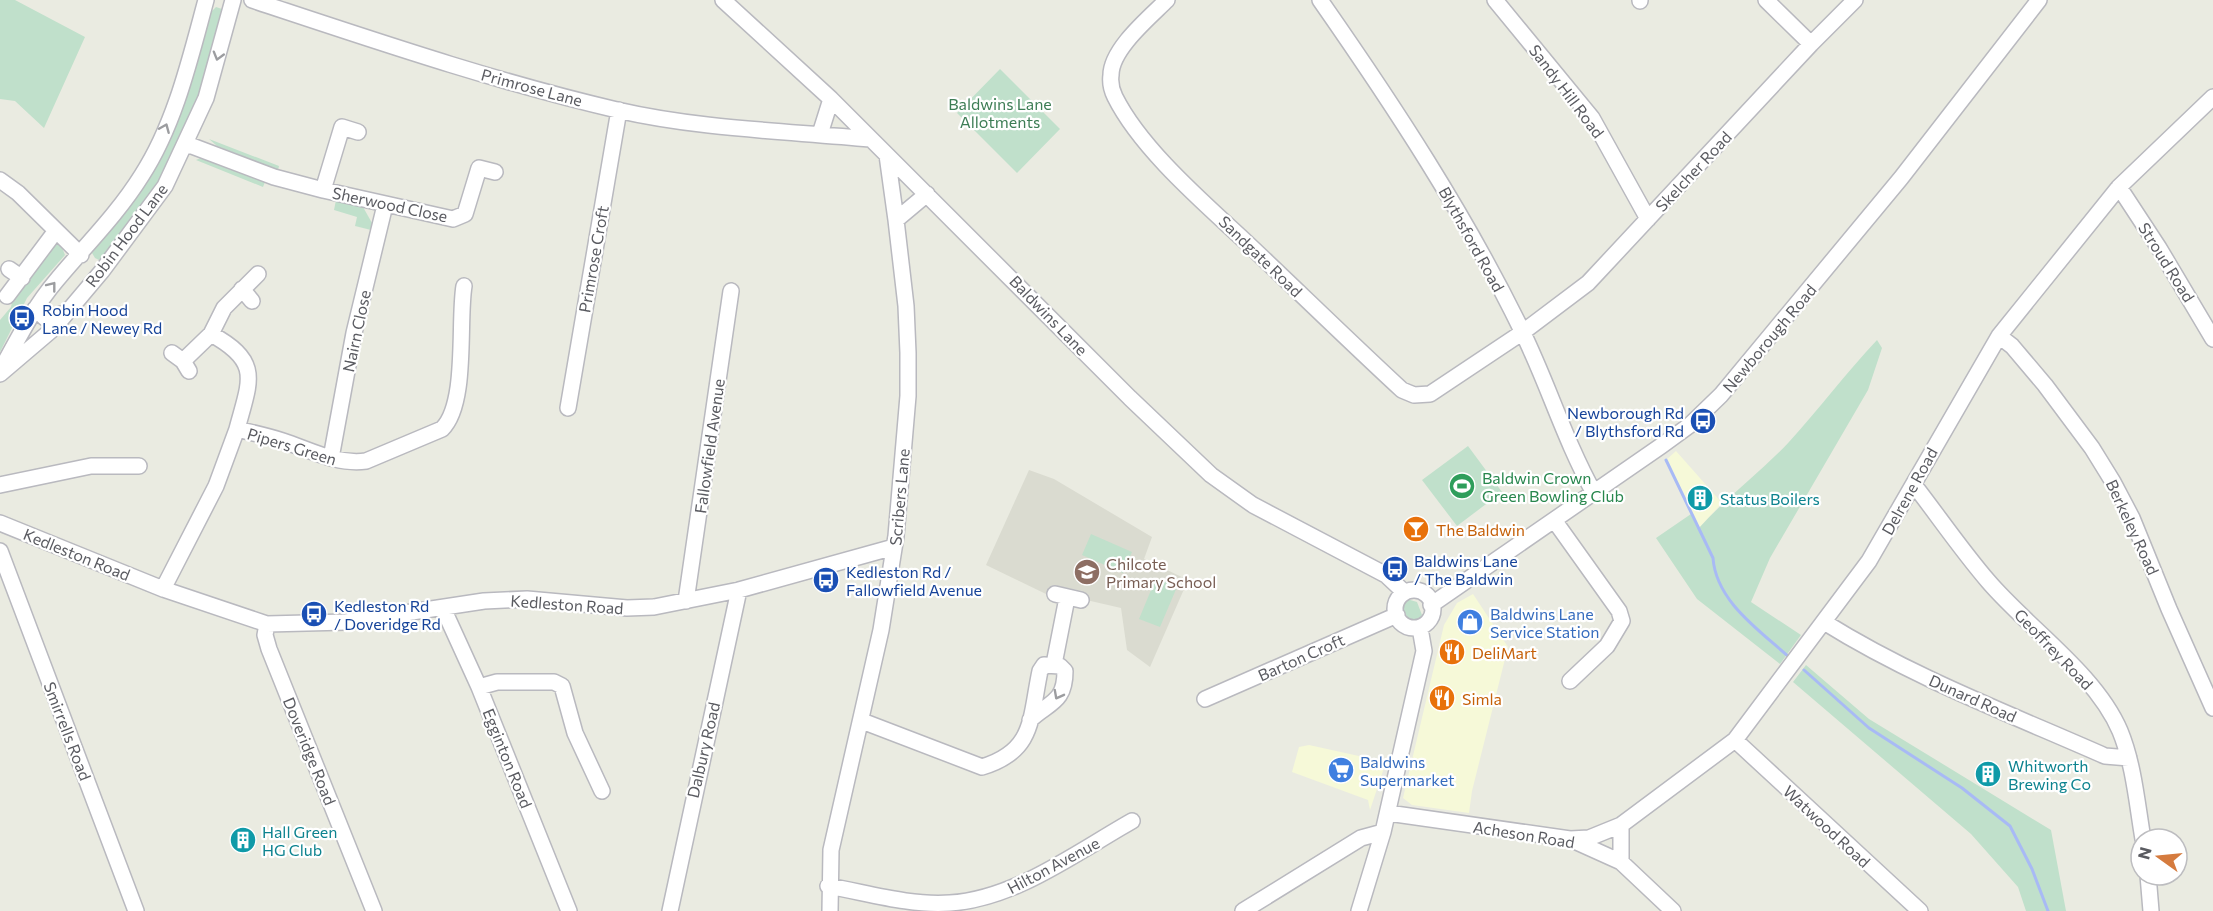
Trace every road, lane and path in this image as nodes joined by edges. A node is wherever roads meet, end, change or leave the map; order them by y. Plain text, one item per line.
1 (206, 0) edge
2 (233, 0) edge
3 (252, 0) edge
4 (723, 0) edge
5 (1167, 0) edge
6 (1320, 0) edge
7 (1495, 0) edge
8 (1766, 0) edge
9 (1855, 0) edge
10 (2038, 0) edge
11 (1810, 44) junction
12 (2213, 97) edge
13 (831, 99) junction
14 (619, 110) junction
15 (358, 132) dead end
16 (820, 134) junction
17 (870, 139) junction
18 (185, 146) junction
19 (887, 155) junction
20 (495, 172) dead end
21 (0, 180) edge
22 (2119, 188) junction
23 (322, 190) junction
24 (927, 194) junction
25 (385, 205) junction
26 (1648, 219) junction
27 (896, 220) junction
28 (55, 232) junction
29 (81, 255) junction
30 (9, 269) dead end
31 (258, 274) dead end
32 (22, 278) junction
33 (464, 286) dead end
34 (731, 291) dead end
35 (7, 296) dead end
36 (35, 309) junction
37 (66, 313) junction
38 (1523, 332) junction
39 (211, 334) junction
40 (1999, 336) junction
41 (2213, 339) edge
42 (181, 362) dead end
43 (0, 373) edge
44 (568, 408) dead end
45 (237, 429) junction
46 (331, 458) junction
47 (139, 466) dead end
48 (0, 485) edge
49 (1912, 487) junction
50 (1594, 494) junction
51 (1554, 520) junction
52 (0, 523) edge
53 (894, 547) junction
54 (0, 551) edge
55 (163, 589) junction
56 (739, 590) junction
57 (1403, 591) junction
58 (1068, 597) dead end
59 (686, 601) junction
60 (1431, 605) junction
61 (443, 608) junction
62 (1397, 615) junction
63 (1824, 622) junction
64 (267, 624) junction
65 (1420, 628) junction
66 (1054, 664) junction
67 (1570, 681) dead end
68 (479, 687) junction
69 (1204, 699) dead end
70 (2213, 708) edge
71 (1030, 720) junction
72 (862, 721) junction
73 (1735, 740) junction
74 (2129, 758) junction
75 (602, 790) dead end
76 (1388, 813) junction
77 (1132, 821) dead end
78 (1621, 825) junction
79 (2141, 827) edge
80 (1383, 832) junction
81 (1570, 839) junction
82 (1621, 862) junction
83 (828, 886) junction
84 (2149, 887) edge
85 (136, 911) edge
86 (374, 911) edge
87 (569, 911) edge
88 (670, 911) edge
89 (830, 911) edge
90 (1243, 911) edge
91 (1359, 911) edge
92 (1673, 911) edge
93 (1920, 911) edge
94 (2151, 911) edge

29 -> 1 street, Robin Hood Lane
2 -> 18 street, Robin Hood Lane
3 - 14 street, Primrose Lane
4 - 13 street, Baldwins Lane
5 - 38 street, Sandgate Road
6 - 38 street, Blythsford Road
7 - 26 street, Sandy Hill Road
8 - 11 street
9 - 11 street, Skelcher Road
10 - 50 street, Newborough Road
11 - 26 street, Skelcher Road
12 - 22 street, Delrene Road
13 - 16 street
13 - 17 street, Baldwins Lane
14 - 16 street, Primrose Lane
14 - 44 street, Primrose Croft
15 - 23 street, Sherwood Close
16 - 17 street, Primrose Lane
17 - 19 street, Baldwins Lane
18 - 23 street, Sherwood Close
18 - 37 street, Robin Hood Lane
19 - 24 street, Baldwins Lane
19 - 27 street, Scribers Lane
20 - 25 street, Sherwood Close
21 - 28 street
22 - 40 street, Delrene Road
22 - 41 street, Stroud Road
23 - 25 street, Sherwood Close
24 - 27 street
24 - 57 street, Baldwins Lane
25 - 46 street, Nairn Close
26 - 38 street, Skelcher Road
27 - 53 street, Scribers Lane
28 - 29 street
28 - 32 street
36 -> 29 street, Robin Hood Lane
30 - 32 street
31 - 39 street
32 - 35 street
33 - 46 street, Pipers Green
34 - 59 street, Fallowfield Avenue
36 - 37 street
36 - 43 street, Robin Hood Lane
37 - 43 street, Robin Hood Lane
38 - 50 street, Blythsford Road
39 - 42 street
39 - 45 street
40 - 49 street, Delrene Road
40 - 70 street, Berkeley Road
45 - 46 street, Pipers Green
45 - 55 street, Pipers Green
47 - 48 street
49 - 63 street, Delrene Road
49 - 74 street, Geoffrey Road
50 - 51 street, Newborough Road
51 - 60 street, Newborough Road
51 - 67 street
52 - 55 street, Kedleston Road
53 - 56 street, Kedleston Road
53 - 72 street, Scribers Lane
54 - 85 street, Smirrells Road
55 - 64 street, Kedleston Road
56 - 59 street, Kedleston Road
56 - 88 street, Dalbury Road
57 - 60 street
57 - 62 street
58 - 66 street
59 - 61 street, Kedleston Road
60 - 65 street
61 - 64 street, Kedleston Road
61 - 68 street, Egginton Road
62 - 65 street
62 - 69 street, Barton Croft
63 - 73 street, Delrene Road
63 - 74 street, Dunard Road
64 - 86 street, Doveridge Road
65 - 76 street
66 - 71 street
66 -> 71 street
68 - 75 street
68 - 87 street, Egginton Road
71 - 72 street
72 - 83 street, Scribers Lane
73 - 78 street, Delrene Road
73 - 93 street, Watwood Road
74 - 79 street, Geoffrey Road
76 - 80 street
76 - 81 street, Acheson Road
77 - 83 street, Hilton Avenue
78 - 81 street, Delrene Road
78 - 82 street
80 - 90 street
80 - 91 street
81 - 82 street, Acheson Road
82 - 92 street, Acheson Road
83 - 89 street, Scribers Lane
84 - 94 street

